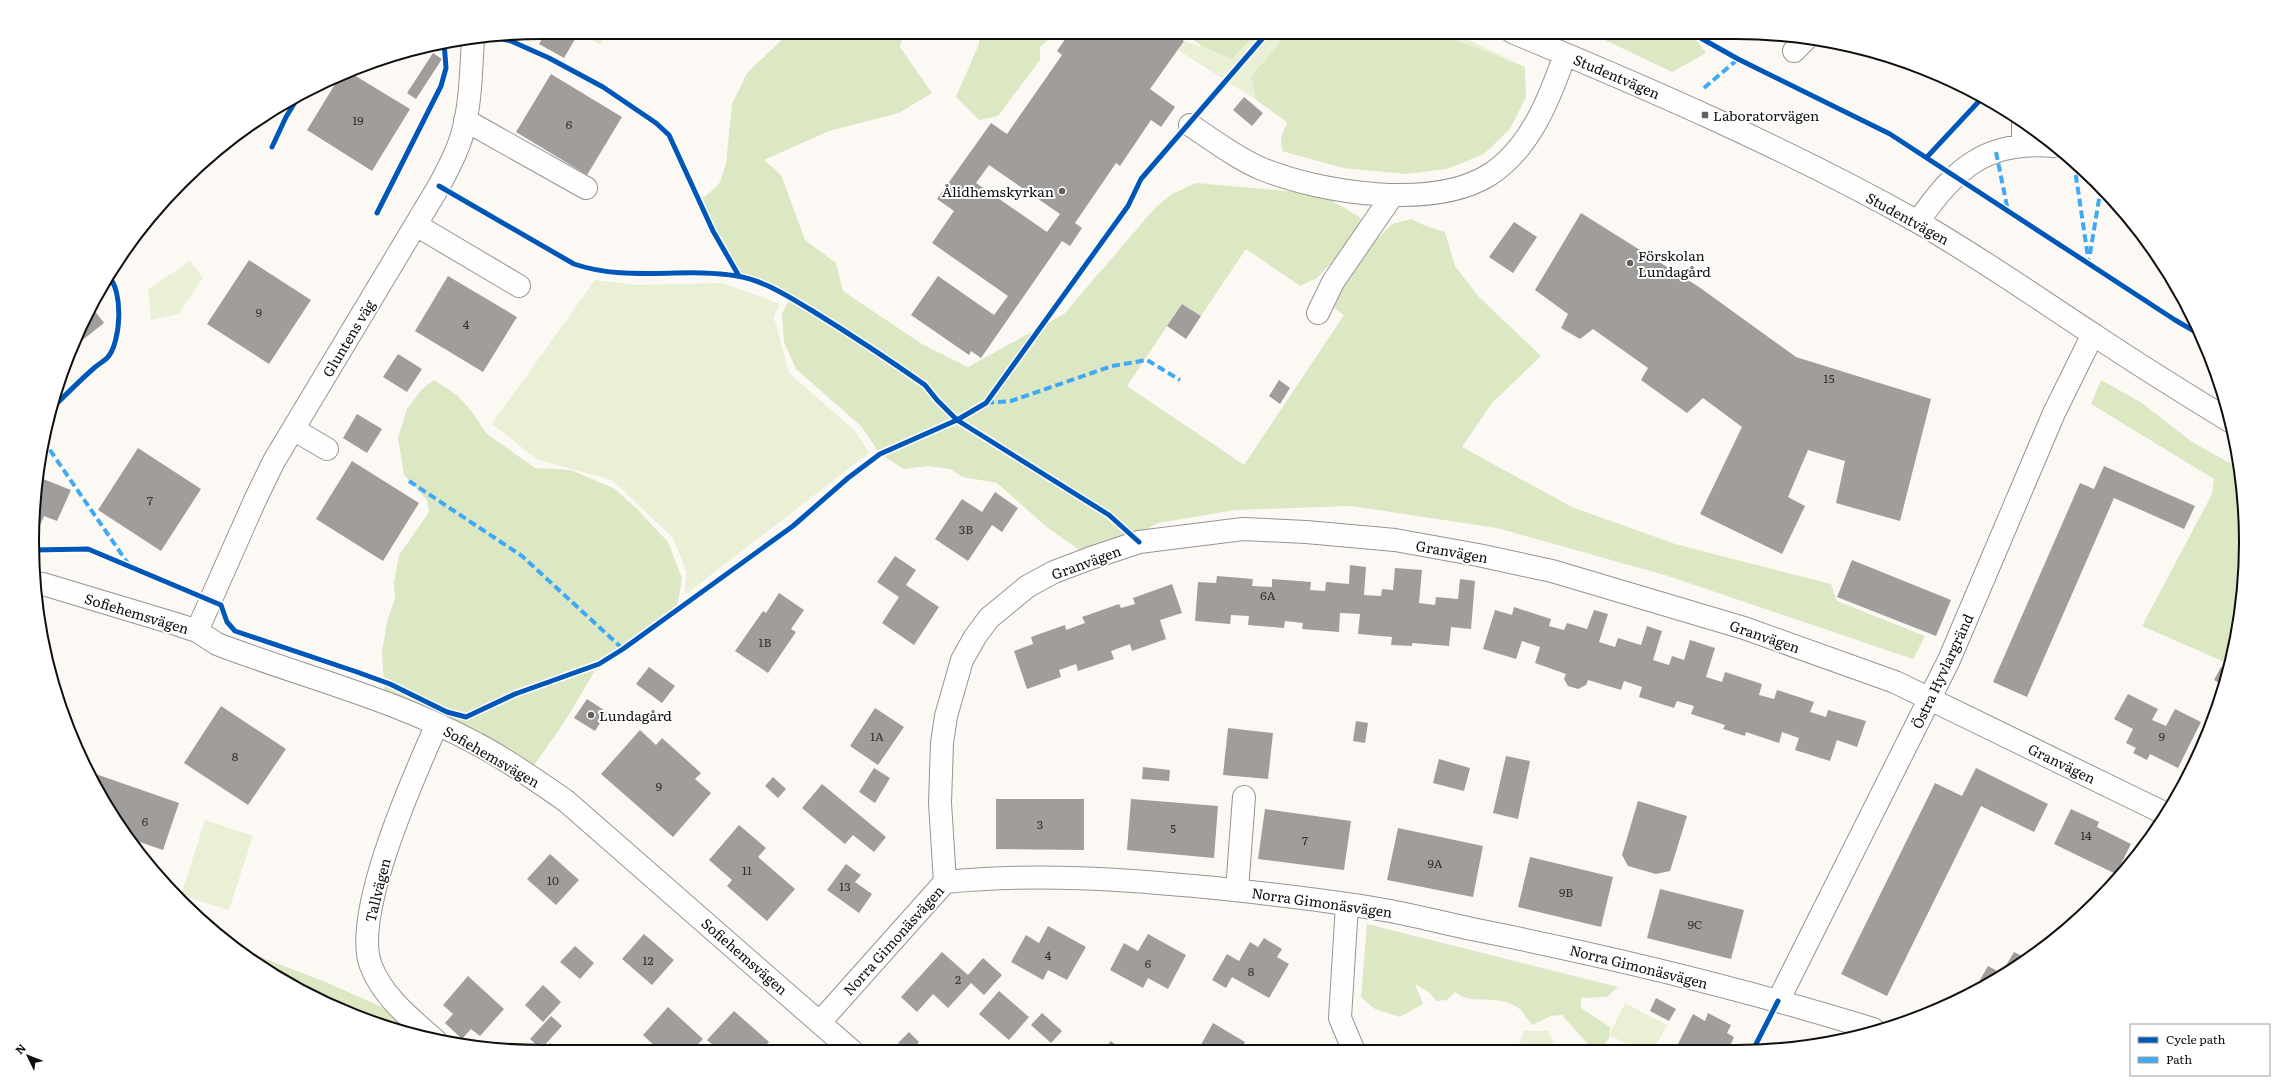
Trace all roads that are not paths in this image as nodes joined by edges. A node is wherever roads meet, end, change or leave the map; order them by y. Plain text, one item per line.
1 (1529, 39) edge
2 (473, 44) edge
3 (1565, 54) junction
4 (465, 120) junction
5 (1190, 125) dead end
6 (2023, 130) edge
7 (2023, 144) junction
8 (2045, 145) edge
9 (586, 188) dead end
10 (1392, 196) junction
11 (1918, 222) junction
12 (416, 225) junction
13 (519, 286) dead end
14 (1318, 313) dead end
15 (2092, 334) junction
16 (2223, 417) edge
17 (293, 429) junction
18 (327, 449) dead end
19 (41, 584) edge
20 (197, 631) junction
21 (1931, 699) junction
22 (437, 724) junction
23 (1244, 797) dead end
24 (2160, 811) edge
25 (945, 882) junction
26 (1237, 890) junction
27 (1348, 905) junction
28 (1778, 1001) junction
29 (820, 1022) junction
30 (1868, 1027) edge
31 (426, 1031) edge
32 (845, 1045) edge
33 (1350, 1045) edge

1 - 3 street, Studentvägen
2 - 4 street, Gluntens väg
3 - 10 street, Studentvägen
3 - 11 street, Studentvägen
4 - 9 street
4 - 12 street, Gluntens väg
5 - 10 street, Studentvägen
6 - 7 street
7 - 8 street
7 - 11 street
10 - 14 street
11 - 15 street, Studentvägen
12 - 13 street
12 - 17 street, Gluntens väg
15 - 16 street, Studentvägen
15 - 21 street, Östra Hyvlargränd
17 - 18 street
17 - 20 street, Gluntens väg
19 - 20 street, Sofiehemsvägen
20 - 22 street, Sofiehemsvägen
21 - 24 street, Granvägen
21 - 25 street, Granvägen
21 - 28 street, Östra Hyvlargränd
22 - 29 street, Sofiehemsvägen
22 - 31 street, Tallvägen
23 - 26 street
25 - 26 street, Norra Gimonäsvägen
25 - 29 street, Norra Gimonäsvägen
26 - 27 street, Norra Gimonäsvägen
27 - 28 street, Norra Gimonäsvägen
27 - 33 street
28 - 30 street, Norra Gimonäsvägen
29 - 32 street, Sofiehemsvägen

